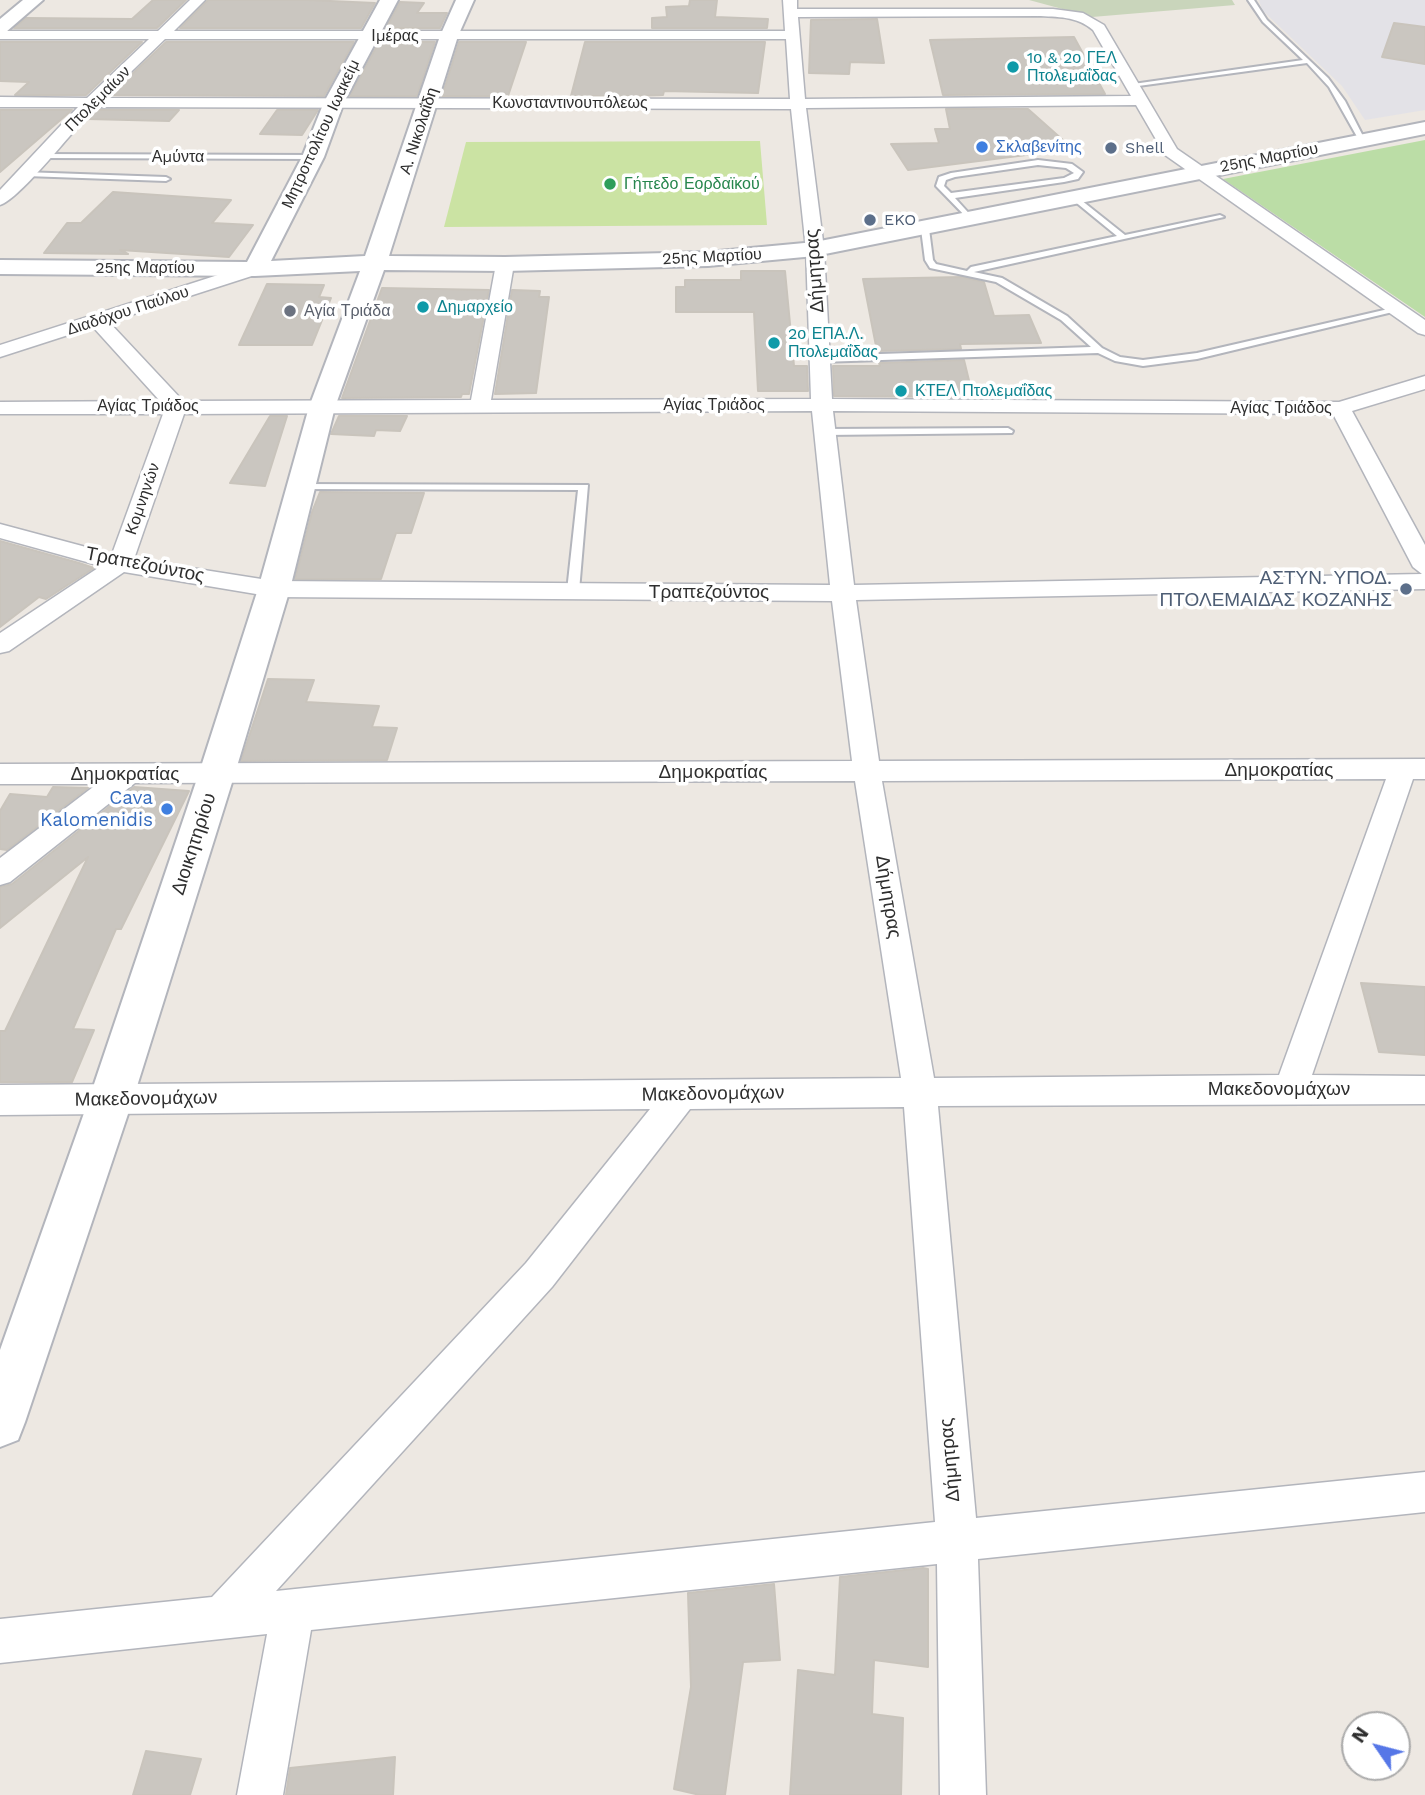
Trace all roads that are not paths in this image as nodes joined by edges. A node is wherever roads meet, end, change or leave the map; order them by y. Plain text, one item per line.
1 (34, 0) edge
2 (198, 0) edge
3 (389, 0) edge
4 (465, 0) edge
5 (1251, 0) edge
6 (790, 6) edge
7 (0, 28) edge
8 (0, 35) edge
9 (162, 35) junction
10 (791, 35) junction
11 (368, 36) junction
12 (449, 36) junction
13 (1309, 61) junction
14 (1137, 93) junction
15 (0, 102) edge
16 (91, 102) junction
17 (334, 102) junction
18 (429, 102) junction
19 (797, 104) junction
20 (1420, 127) edge
21 (1363, 140) junction
22 (44, 156) junction
23 (313, 157) junction
24 (1198, 173) junction
25 (26, 174) junction
26 (166, 179) dead end
27 (949, 196) junction
28 (1076, 198) junction
29 (0, 200) edge
30 (1220, 217) dead end
31 (971, 219) junction
32 (925, 229) junction
33 (1122, 236) junction
34 (815, 249) junction
35 (375, 264) junction
36 (505, 264) junction
37 (0, 267) edge
38 (255, 268) junction
39 (963, 271) junction
40 (1397, 310) junction
41 (97, 320) junction
42 (1425, 329) edge
43 (1100, 350) junction
44 (0, 351) edge
45 (820, 359) junction
46 (1425, 382) edge
47 (480, 405) junction
48 (176, 406) junction
49 (321, 407) junction
50 (0, 408) edge
51 (1340, 408) junction
52 (824, 418) junction
53 (1008, 431) dead end
54 (301, 487) junction
55 (0, 531) edge
56 (120, 564) junction
57 (1425, 567) edge
58 (1425, 581) edge
59 (274, 589) junction
60 (573, 591) junction
61 (843, 593) junction
62 (0, 645) edge
63 (1414, 769) edge
64 (867, 771) junction
65 (0, 774) edge
66 (128, 774) junction
67 (217, 774) junction
68 (0, 874) edge
69 (1290, 1089) junction
70 (1425, 1090) edge
71 (920, 1092) junction
72 (682, 1094) junction
73 (111, 1099) junction
74 (0, 1100) edge
75 (0, 1422) edge
76 (1425, 1492) edge
77 (957, 1540) junction
78 (293, 1612) junction
79 (223, 1617) junction
80 (0, 1641) edge
81 (260, 1795) edge
82 (963, 1795) edge

1 - 7 street
2 - 9 street, Πτολεμαίων
3 - 11 street, Μητροπολίτου Ιωακείμ
4 - 12 street, Α. Νικολαΐδη
5 - 13 lane
6 - 10 street, Δήμητρας
6 - 14 street
8 - 9 street, Ιμέρας
9 - 11 street, Ιμέρας
9 - 16 street, Πτολεμαίων
10 - 12 street, Ιμέρας
10 - 19 street, Δήμητρας
11 - 12 street, Ιμέρας
11 - 17 street, Μητροπολίτου Ιωακείμ
12 - 18 street, Α. Νικολαΐδη
13 - 14 lane
13 - 21 lane
14 - 19 street, Κωνσταντινουπόλεως
14 - 24 street
15 - 16 street, Κωνσταντινουπόλεως
16 - 17 street, Κωνσταντινουπόλεως
16 - 22 street, Πτολεμαίων
17 - 18 street, Κωνσταντινουπόλεως
17 - 23 street, Μητροπολίτου Ιωακείμ
18 - 19 street, Κωνσταντινουπόλεως
18 - 35 street, Α. Νικολαΐδη
19 - 34 street, Δήμητρας
20 - 21 street, 25ης Μαρτίου
21 - 24 street, 25ης Μαρτίου
22 - 23 lane, Αμύντα
22 - 25 street, Πτολεμαίων
23 - 38 street, Μητροπολίτου Ιωακείμ
24 - 28 street, 25ης Μαρτίου
24 - 40 street
25 - 26 lane
25 - 29 street, Πτολεμαίων
27 - 27 lane
27 - 31 lane
28 - 31 street, 25ης Μαρτίου
28 - 33 lane
30 - 33 lane
31 - 32 street, 25ης Μαρτίου
32 - 34 street, 25ης Μαρτίου
32 - 39 lane
33 - 39 lane
34 - 36 street, 25ης Μαρτίου
34 - 45 street, Δήμητρας
35 - 36 street, 25ης Μαρτίου
35 - 38 street, 25ης Μαρτίου
35 - 49 street, Διοικητηρίου
36 - 47 street
37 - 38 street, 25ης Μαρτίου
38 - 41 street, Διαδόχου Παύλου
39 - 43 lane
40 - 42 street
40 - 43 lane
41 - 44 street, Διαδόχου Παύλου
41 - 48 street
43 - 45 lane
45 - 52 street, Δήμητρας
46 - 51 street, Αγίας Τριάδος
47 - 49 street, Αγίας Τριάδος
47 - 52 street, Αγίας Τριάδος
48 - 49 street, Αγίας Τριάδος
48 - 50 street, Αγίας Τριάδος
48 - 56 street, Κομνηνών
49 - 54 street, Διοικητηρίου
51 - 52 street, Αγίας Τριάδος
51 - 57 street
52 - 53 lane
52 - 61 street, Δήμητρας
54 - 59 street, Διοικητηρίου
54 - 60 lane
55 - 56 street, Τραπεζούντος
56 - 59 street, Τραπεζούντος
56 - 62 street
58 - 61 street, Τραπεζούντος
59 - 60 street, Τραπεζούντος
59 - 67 street, Διοικητηρίου
60 - 61 street, Τραπεζούντος
61 - 64 street, Δήμητρας
63 - 64 street, Δημοκρατίας
63 - 69 street
64 - 67 street, Δημοκρατίας
64 - 71 street, Δήμητρας
65 - 66 street, Δημοκρατίας
66 - 67 street, Δημοκρατίας
66 - 68 street
67 - 73 street, Διοικητηρίου
69 - 70 street, Μακεδονομάχων
69 - 71 street, Μακεδονομάχων
71 - 72 street, Μακεδονομάχων
71 - 77 street, Δήμητρας
72 - 73 street, Μακεδονομάχων
72 - 79 street
73 - 74 street, Μακεδονομάχων
73 - 75 street, Διοικητηρίου
76 - 77 street
77 - 78 street
77 - 82 street, Δήμητρας
78 - 79 street
78 - 81 street
79 - 80 street

